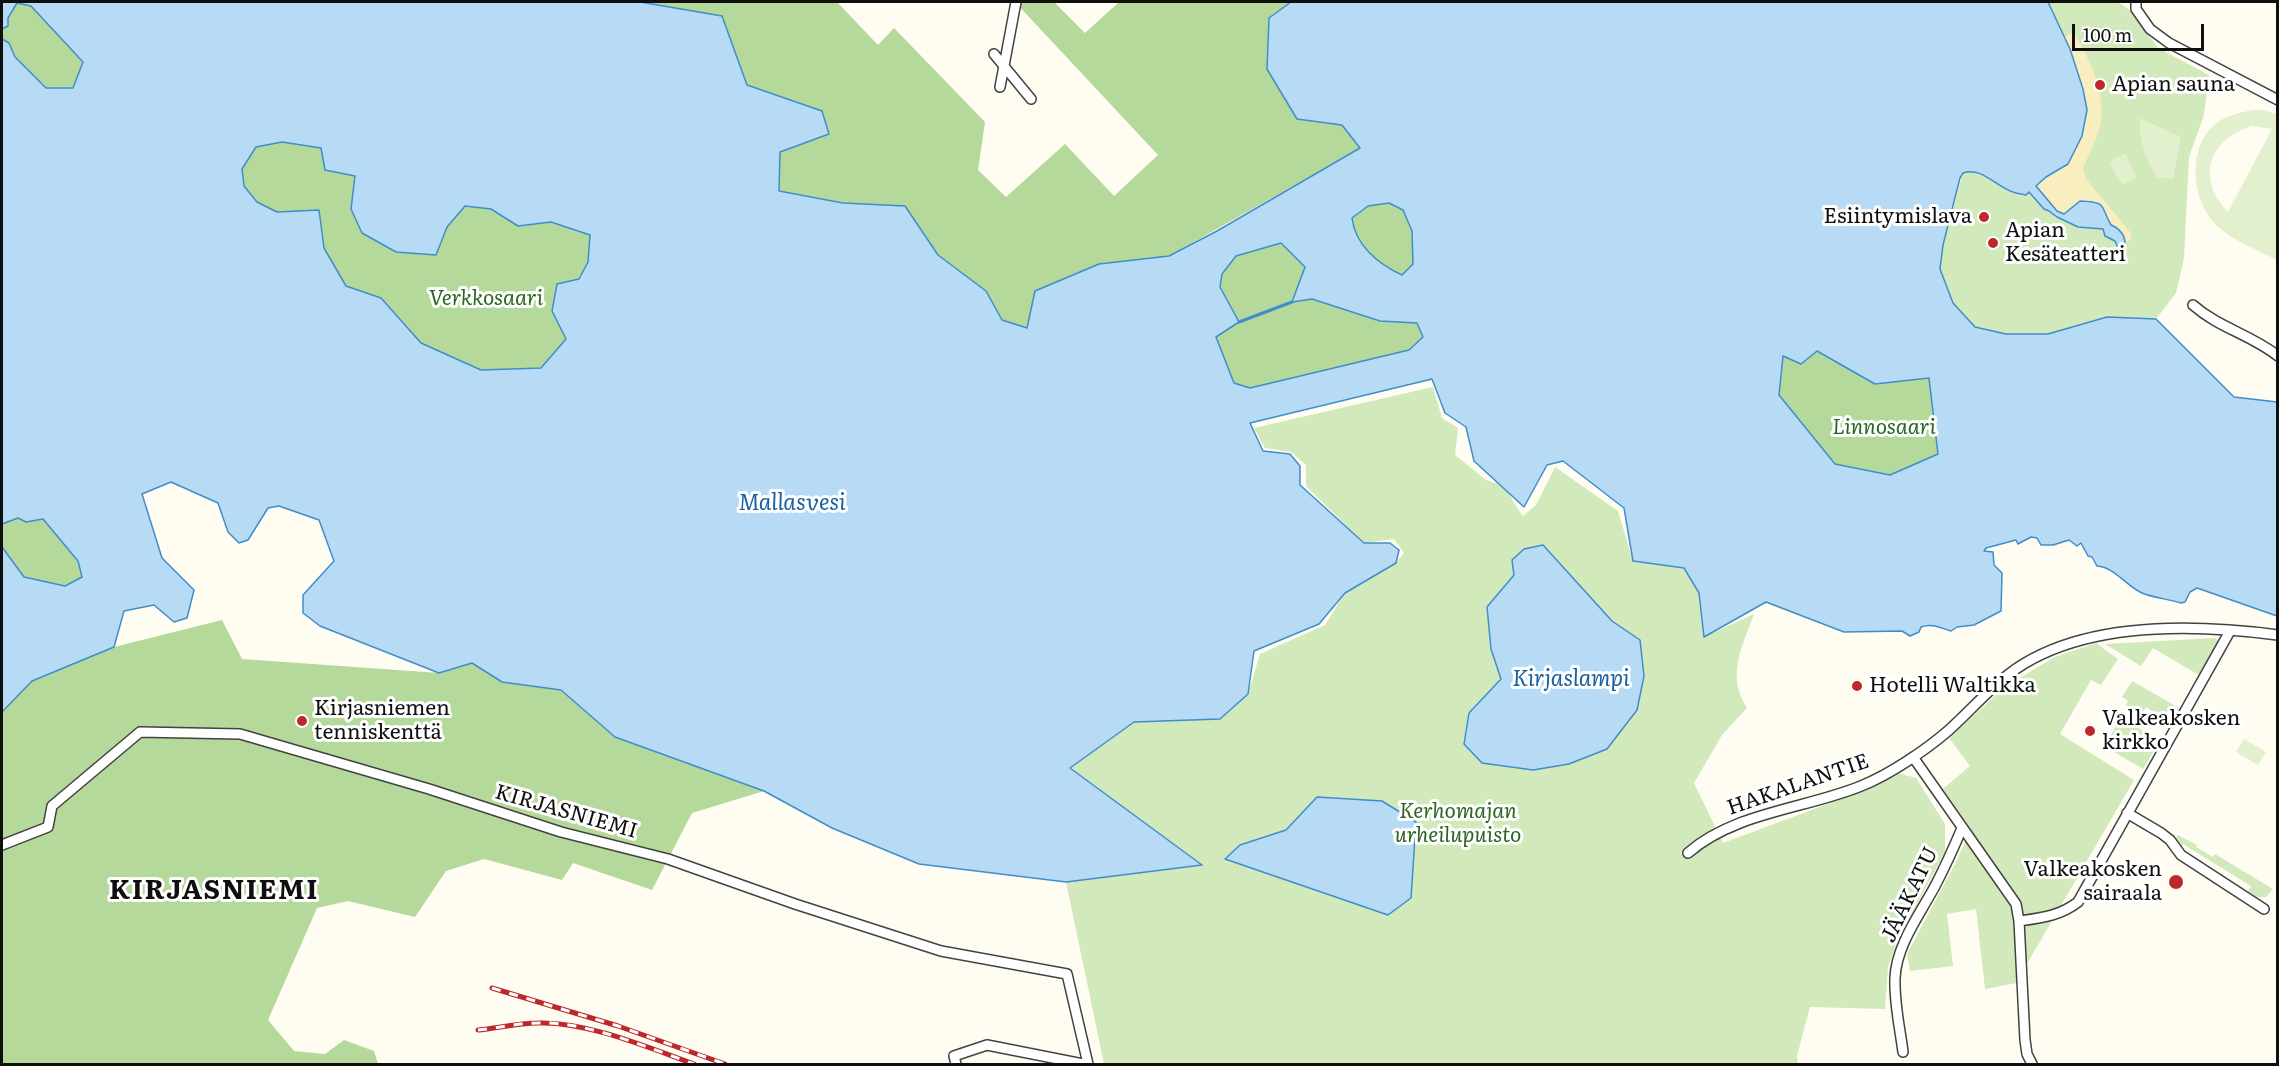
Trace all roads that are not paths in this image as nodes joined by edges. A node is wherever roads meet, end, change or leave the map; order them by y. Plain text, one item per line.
1 (1016, 2) edge
2 (2136, 5) edge
3 (994, 54) dead end
4 (1005, 66) junction
5 (1000, 87) dead end
6 (1031, 99) dead end
7 (2277, 100) edge
8 (2193, 305) dead end
9 (2277, 356) edge
10 (2230, 631) junction
11 (2277, 635) edge
12 (1913, 757) junction
13 (2127, 813) junction
14 (1962, 828) junction
15 (2, 845) edge
16 (1688, 853) dead end
17 (2264, 909) dead end
18 (2019, 921) junction
19 (1903, 1052) dead end
20 (956, 1065) edge
21 (1083, 1065) edge
22 (1088, 1065) edge
23 (2032, 1065) edge

1 - 4 street
2 - 7 street
3 - 4 street
4 - 5 street
4 - 6 street
8 - 9 street
10 - 11 street, HAKALANTIE
10 - 12 street, HAKALANTIE
10 - 13 street
12 - 14 street
12 - 16 street, HAKALANTIE
13 - 17 street
13 - 18 street
14 - 18 street
14 - 19 street, JÄÄKATU
15 - 22 street, KIRJASNIEMI
18 - 23 street
20 - 21 street

